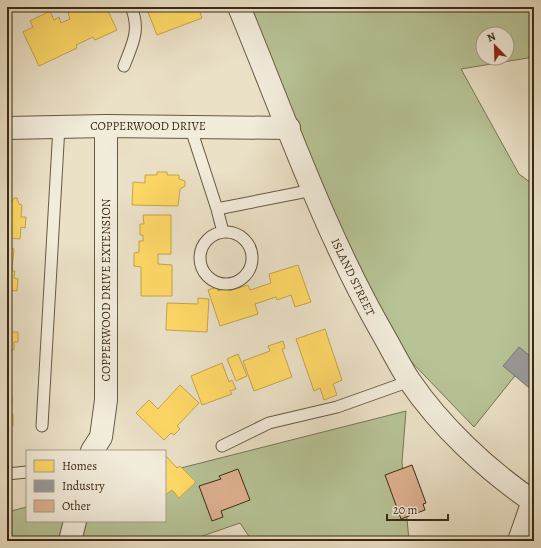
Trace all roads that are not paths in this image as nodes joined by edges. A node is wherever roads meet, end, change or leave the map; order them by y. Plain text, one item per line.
1 (131, 7) edge
2 (239, 7) edge
3 (124, 66) dead end
4 (59, 126) junction
5 (106, 126) junction
6 (190, 126) junction
7 (7, 128) edge
8 (289, 128) junction
9 (313, 190) junction
10 (217, 210) junction
11 (223, 232) junction
12 (410, 381) junction
13 (42, 426) dead end
14 (222, 446) dead end
15 (93, 450) edge
16 (26, 472) edge
17 (7, 474) edge
18 (533, 501) edge
19 (74, 522) edge
20 (70, 541) edge
21 (519, 541) edge

1 - 3 lane
2 - 8 street, ISLAND STREET
4 - 5 street, COPPERWOOD DRIVE
4 - 7 street, COPPERWOOD DRIVE
4 - 13 lane
5 - 6 street, COPPERWOOD DRIVE
5 - 15 street, COPPERWOOD DRIVE EXTENSION
6 - 8 street, COPPERWOOD DRIVE
6 - 10 lane
8 - 9 street, ISLAND STREET
9 - 10 lane
9 - 12 street, ISLAND STREET
10 - 11 lane
11 - 11 lane
12 - 14 lane
12 - 18 street, ISLAND STREET
16 - 17 lane
18 - 21 street
19 - 20 street

